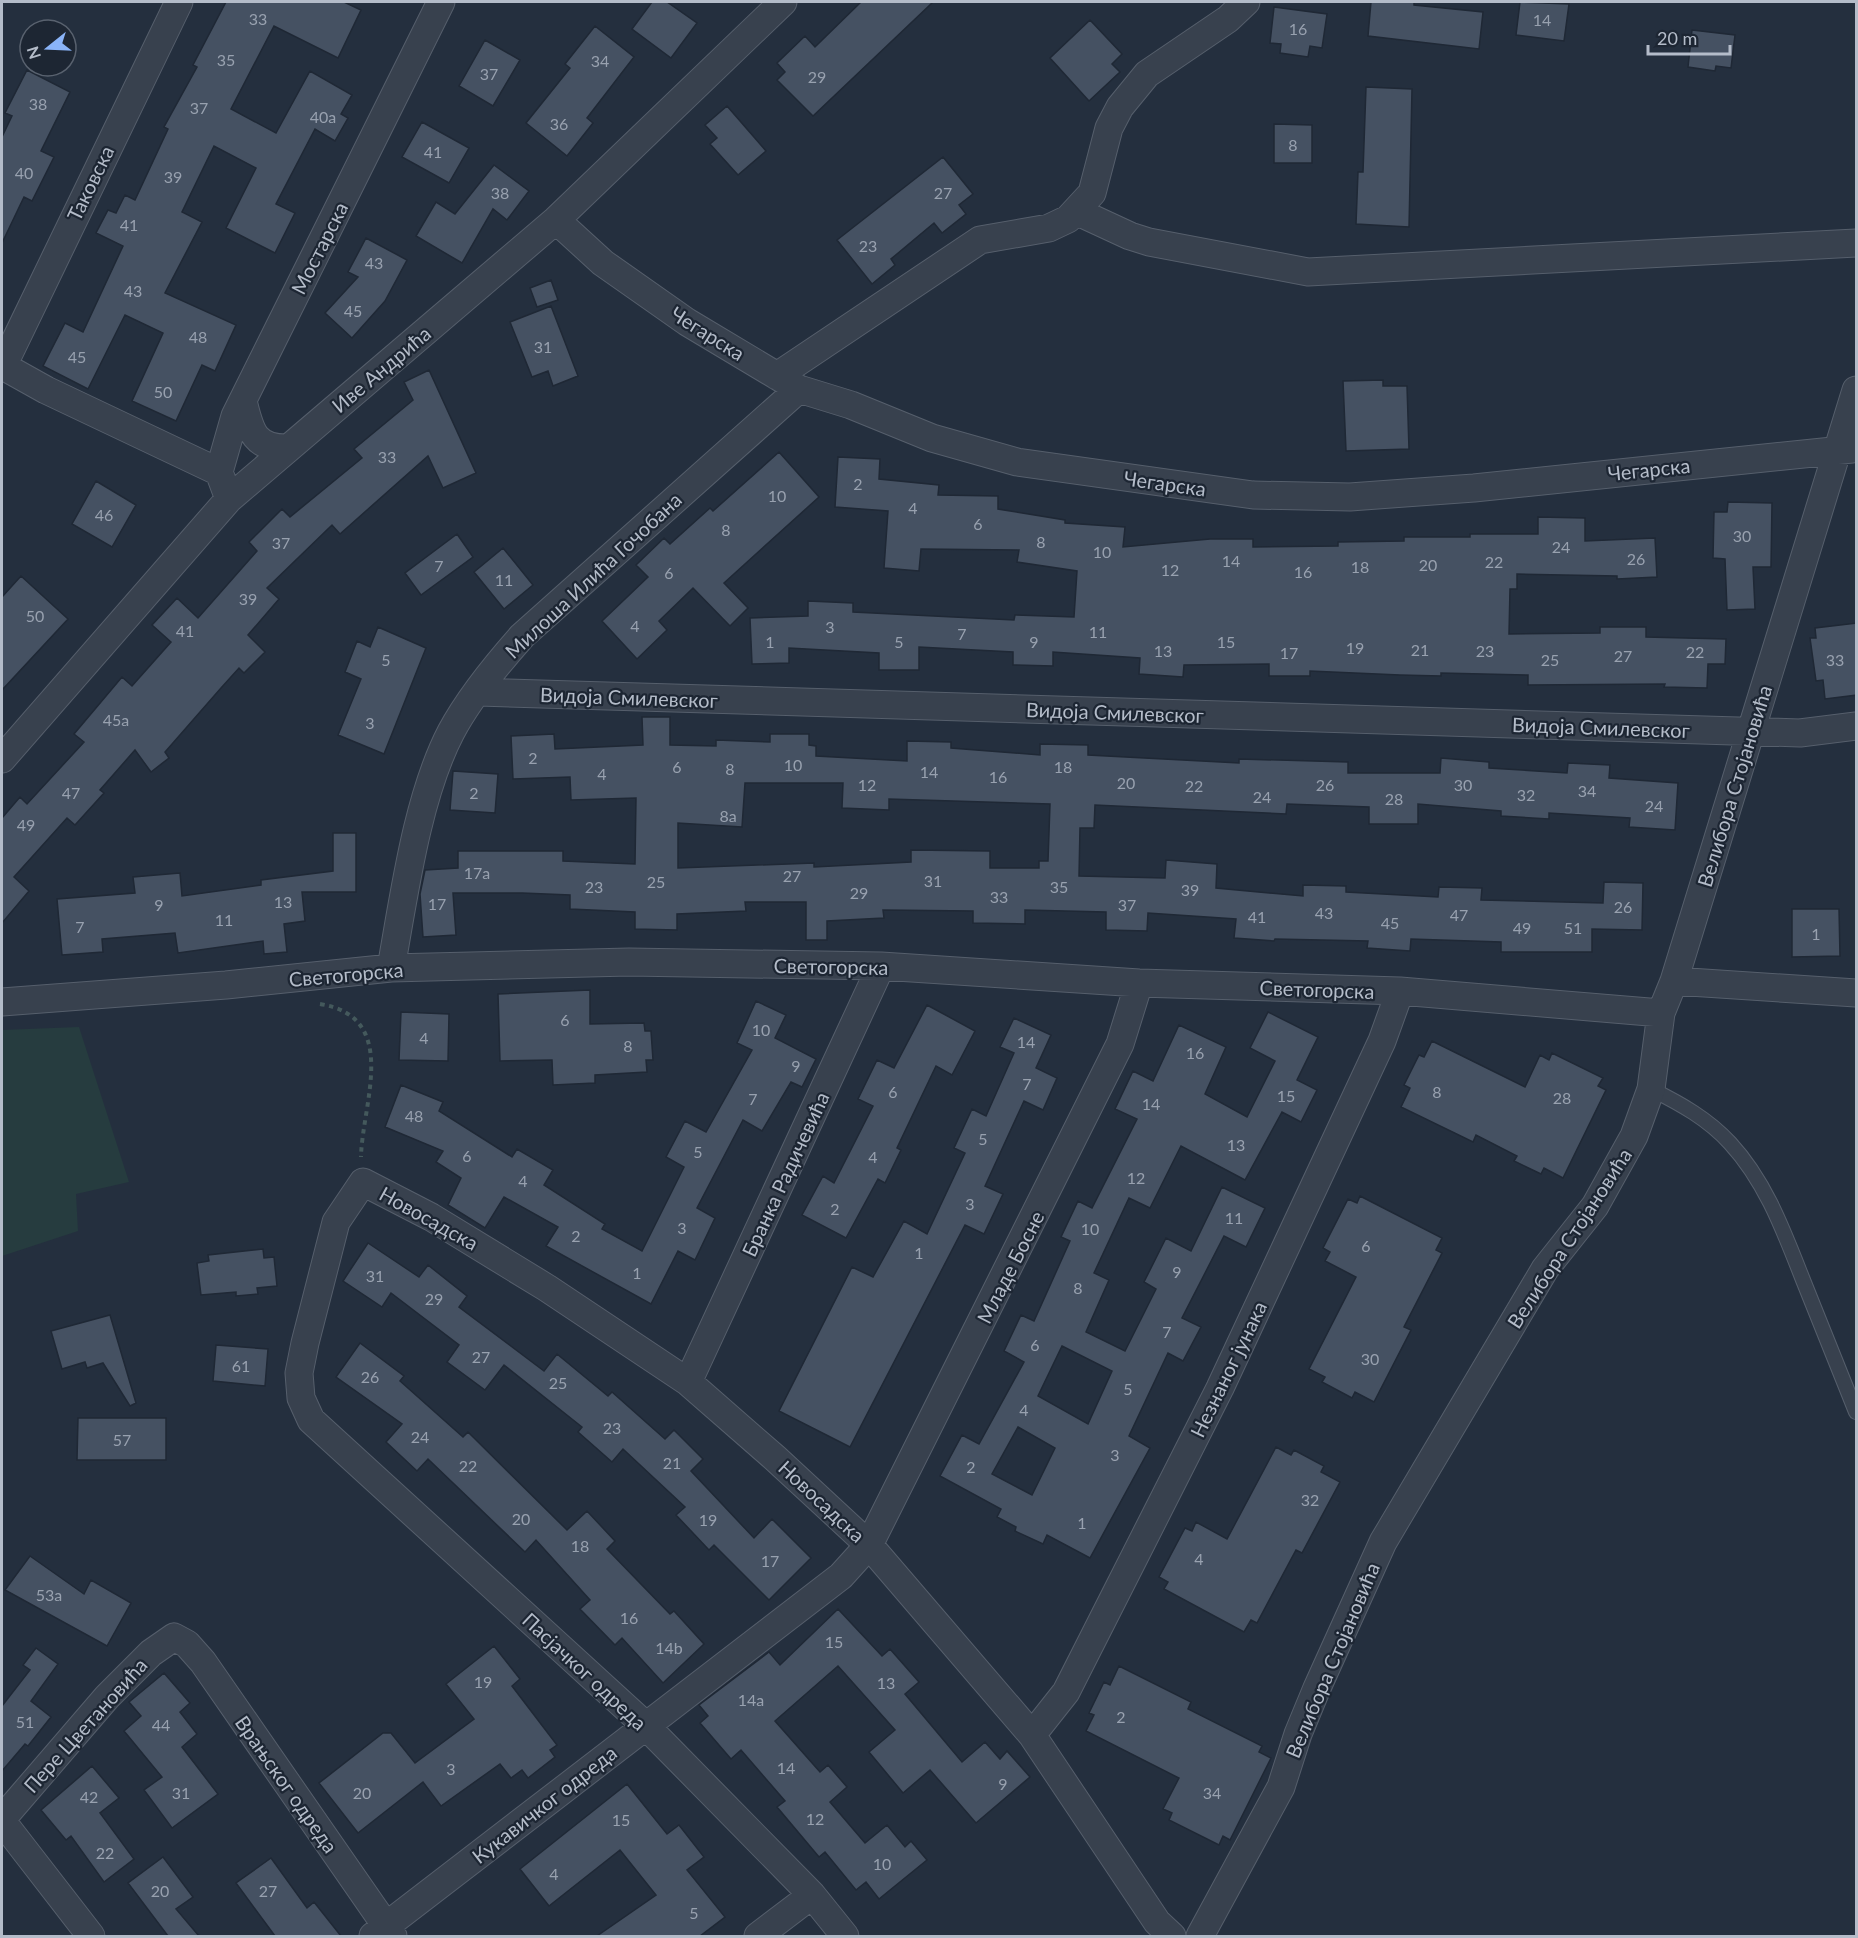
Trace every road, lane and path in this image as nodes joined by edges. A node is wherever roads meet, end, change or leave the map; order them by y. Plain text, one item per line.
1 (179, 2) edge
2 (441, 2) edge
3 (783, 2) edge
4 (1246, 2) edge
5 (1076, 211) junction
6 (556, 220) junction
7 (1857, 243) edge
8 (2, 367) edge
9 (788, 382) junction
10 (1857, 390) edge
11 (243, 401) junction
12 (288, 448) junction
13 (1847, 449) edge
14 (219, 472) junction
15 (229, 499) junction
16 (479, 692) junction
17 (1857, 726) edge
18 (1751, 732) junction
19 (2, 759) edge
20 (881, 966) junction
21 (391, 968) junction
22 (1674, 981) junction
23 (1139, 983) junction
24 (1400, 991) junction
25 (1857, 993) edge
26 (2, 1002) edge
27 (313, 1003) dead end
28 (1661, 1012) junction
29 (1651, 1089) junction
30 (363, 1182) junction
31 (688, 1382) junction
32 (1857, 1412) edge
33 (869, 1545) junction
34 (174, 1637) joint
35 (645, 1725) junction
36 (1032, 1735) junction
37 (2, 1820) edge
38 (812, 1895) junction
39 (384, 1933) edge
40 (91, 1936) edge
41 (758, 1936) edge
42 (845, 1936) edge
43 (1172, 1936) edge
44 (1200, 1936) edge

1 - 8 street, Таковска
2 - 11 street, Мостарска
3 - 6 street, Иве Андрића
4 - 5 street
5 - 7 street
5 - 9 street, Милоша Илића Гочобана
6 - 9 street, Чегарска
6 - 12 street, Иве Андрића
8 - 14 street, Таковска
9 - 13 street, Чегарска
9 - 16 street, Милоша Илића Гочобана
10 - 13 street, Велибора Стојановића
11 - 12 street
11 - 14 street, Мостарска
12 - 15 street, Иве Андрића
13 - 18 street, Велибора Стојановића
14 - 15 street
15 - 19 street, Иве Андрића
16 - 18 street, Видоја Смилевског
16 - 21 street, Милоша Илића Гочобана
17 - 18 street, Видоја Смилевског
18 - 22 street, Велибора Стојановића
20 - 21 street, Светогорска
20 - 23 street, Светогорска
20 - 31 street, Бранка Радичевића
21 - 26 street, Светогорска
22 - 25 street
22 - 28 street, Велибора Стојановића
23 - 24 street, Светогорска
23 - 33 street, Младе Босне
24 - 28 street, Светогорска
24 - 36 street, Незнаног јунака
27 - 30 path
28 - 29 street, Велибора Стојановића
29 - 32 lane
29 - 44 street, Велибора Стојановића
30 - 31 street, Новосадска
30 - 35 street, Пасјачког одреда
31 - 33 street, Новосадска
33 - 35 street, Кукавичког одреда
33 - 36 street, Новосадска
34 - 37 street, Пере Цветановића
34 - 39 street, Врањског одреда
35 - 38 street, Пасјачког одреда
35 - 39 street, Кукавичког одреда
36 - 43 street, Новосадска
37 - 40 street
38 - 41 street
38 - 42 street, Пасјачког одреда

